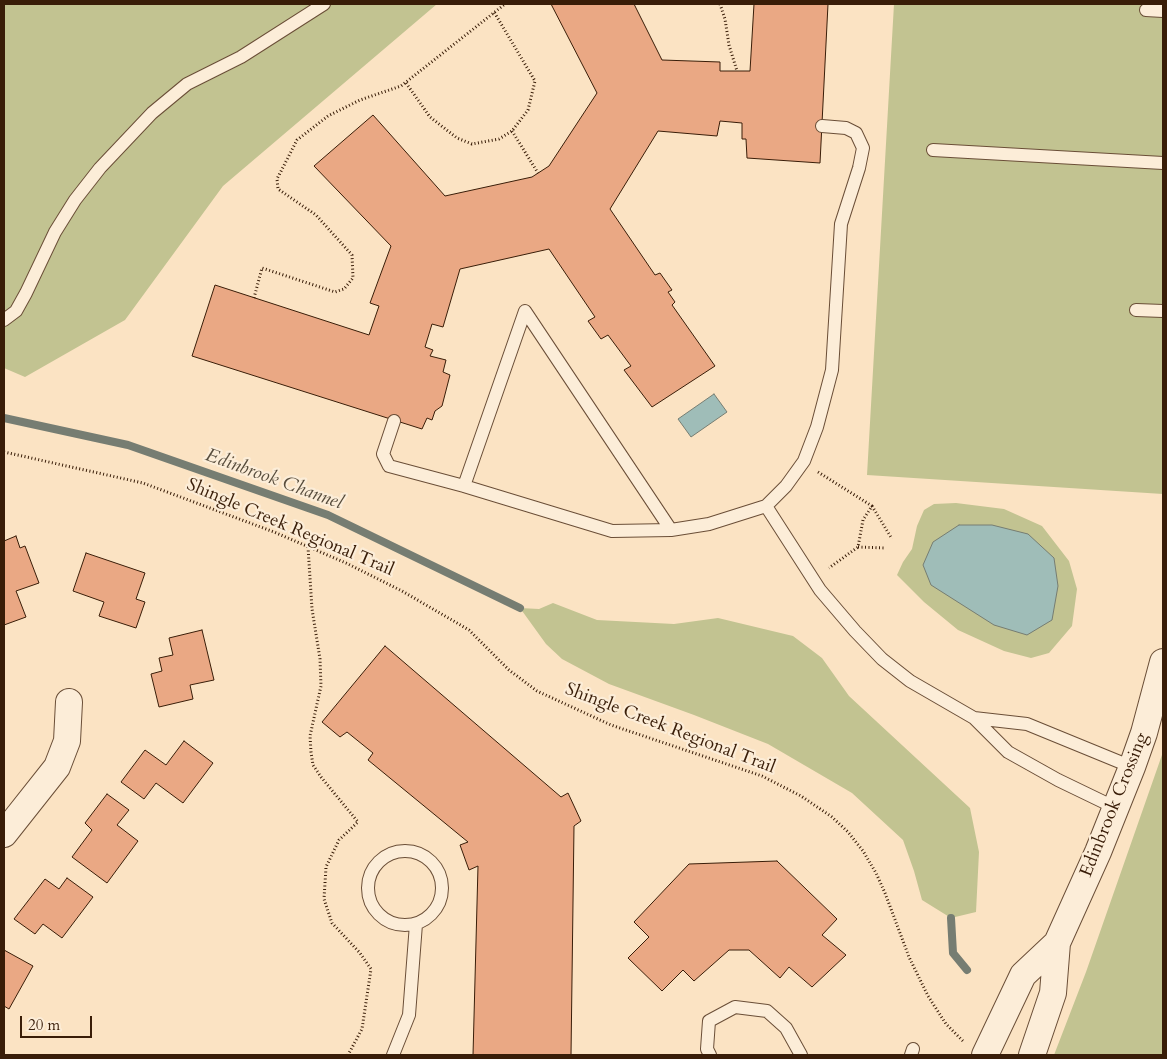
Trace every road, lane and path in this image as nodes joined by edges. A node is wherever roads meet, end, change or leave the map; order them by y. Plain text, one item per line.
1 (324, 4) edge
2 (505, 4) edge
3 (720, 4) edge
4 (1146, 10) dead end
5 (1163, 11) edge
6 (494, 12) junction
7 (737, 71) dead end
8 (406, 83) junction
9 (822, 126) dead end
10 (512, 131) junction
11 (933, 150) dead end
12 (1163, 163) edge
13 (538, 173) dead end
14 (254, 298) dead end
15 (1136, 310) dead end
16 (1163, 312) edge
17 (4, 320) edge
18 (394, 421) dead end
19 (4, 452) edge
20 (818, 472) dead end
21 (464, 486) junction
22 (766, 506) junction
23 (872, 506) junction
24 (671, 530) junction
25 (892, 539) dead end
26 (308, 546) junction
27 (858, 547) junction
28 (886, 548) dead end
29 (829, 568) dead end
30 (1163, 662) edge
31 (69, 702) dead end
32 (974, 718) junction
33 (1132, 767) junction
34 (1116, 808) junction
35 (4, 834) edge
36 (416, 924) junction
37 (1056, 943) junction
38 (976, 1050) edge
39 (348, 1055) edge
40 (393, 1055) edge
41 (710, 1055) edge
42 (801, 1055) edge
43 (1032, 1055) edge

1 - 17 lane
2 - 6 path
3 - 7 path
4 - 5 lane
6 - 8 path
6 - 10 path
8 - 10 path
8 - 14 path
9 - 22 lane
10 - 13 path
11 - 12 lane
15 - 16 lane
18 - 21 lane
19 - 26 path, Shingle Creek Regional Trail
20 - 23 path
21 - 24 lane
21 - 24 lane
22 - 24 lane
22 - 32 lane
23 - 25 path
23 - 27 path
26 - 38 path, Shingle Creek Regional Trail
26 - 39 path
27 - 28 path
27 - 29 path
30 - 33 street, Edinbrook Crossing
31 - 35 street
32 - 33 lane
32 - 34 lane
33 - 34 street, Edinbrook Crossing
34 - 37 street, Edinbrook Crossing
36 - 36 lane
36 - 40 lane
37 - 38 street, Edinbrook Crossing
37 - 43 street, Edinbrook Crossing
41 - 42 lane

